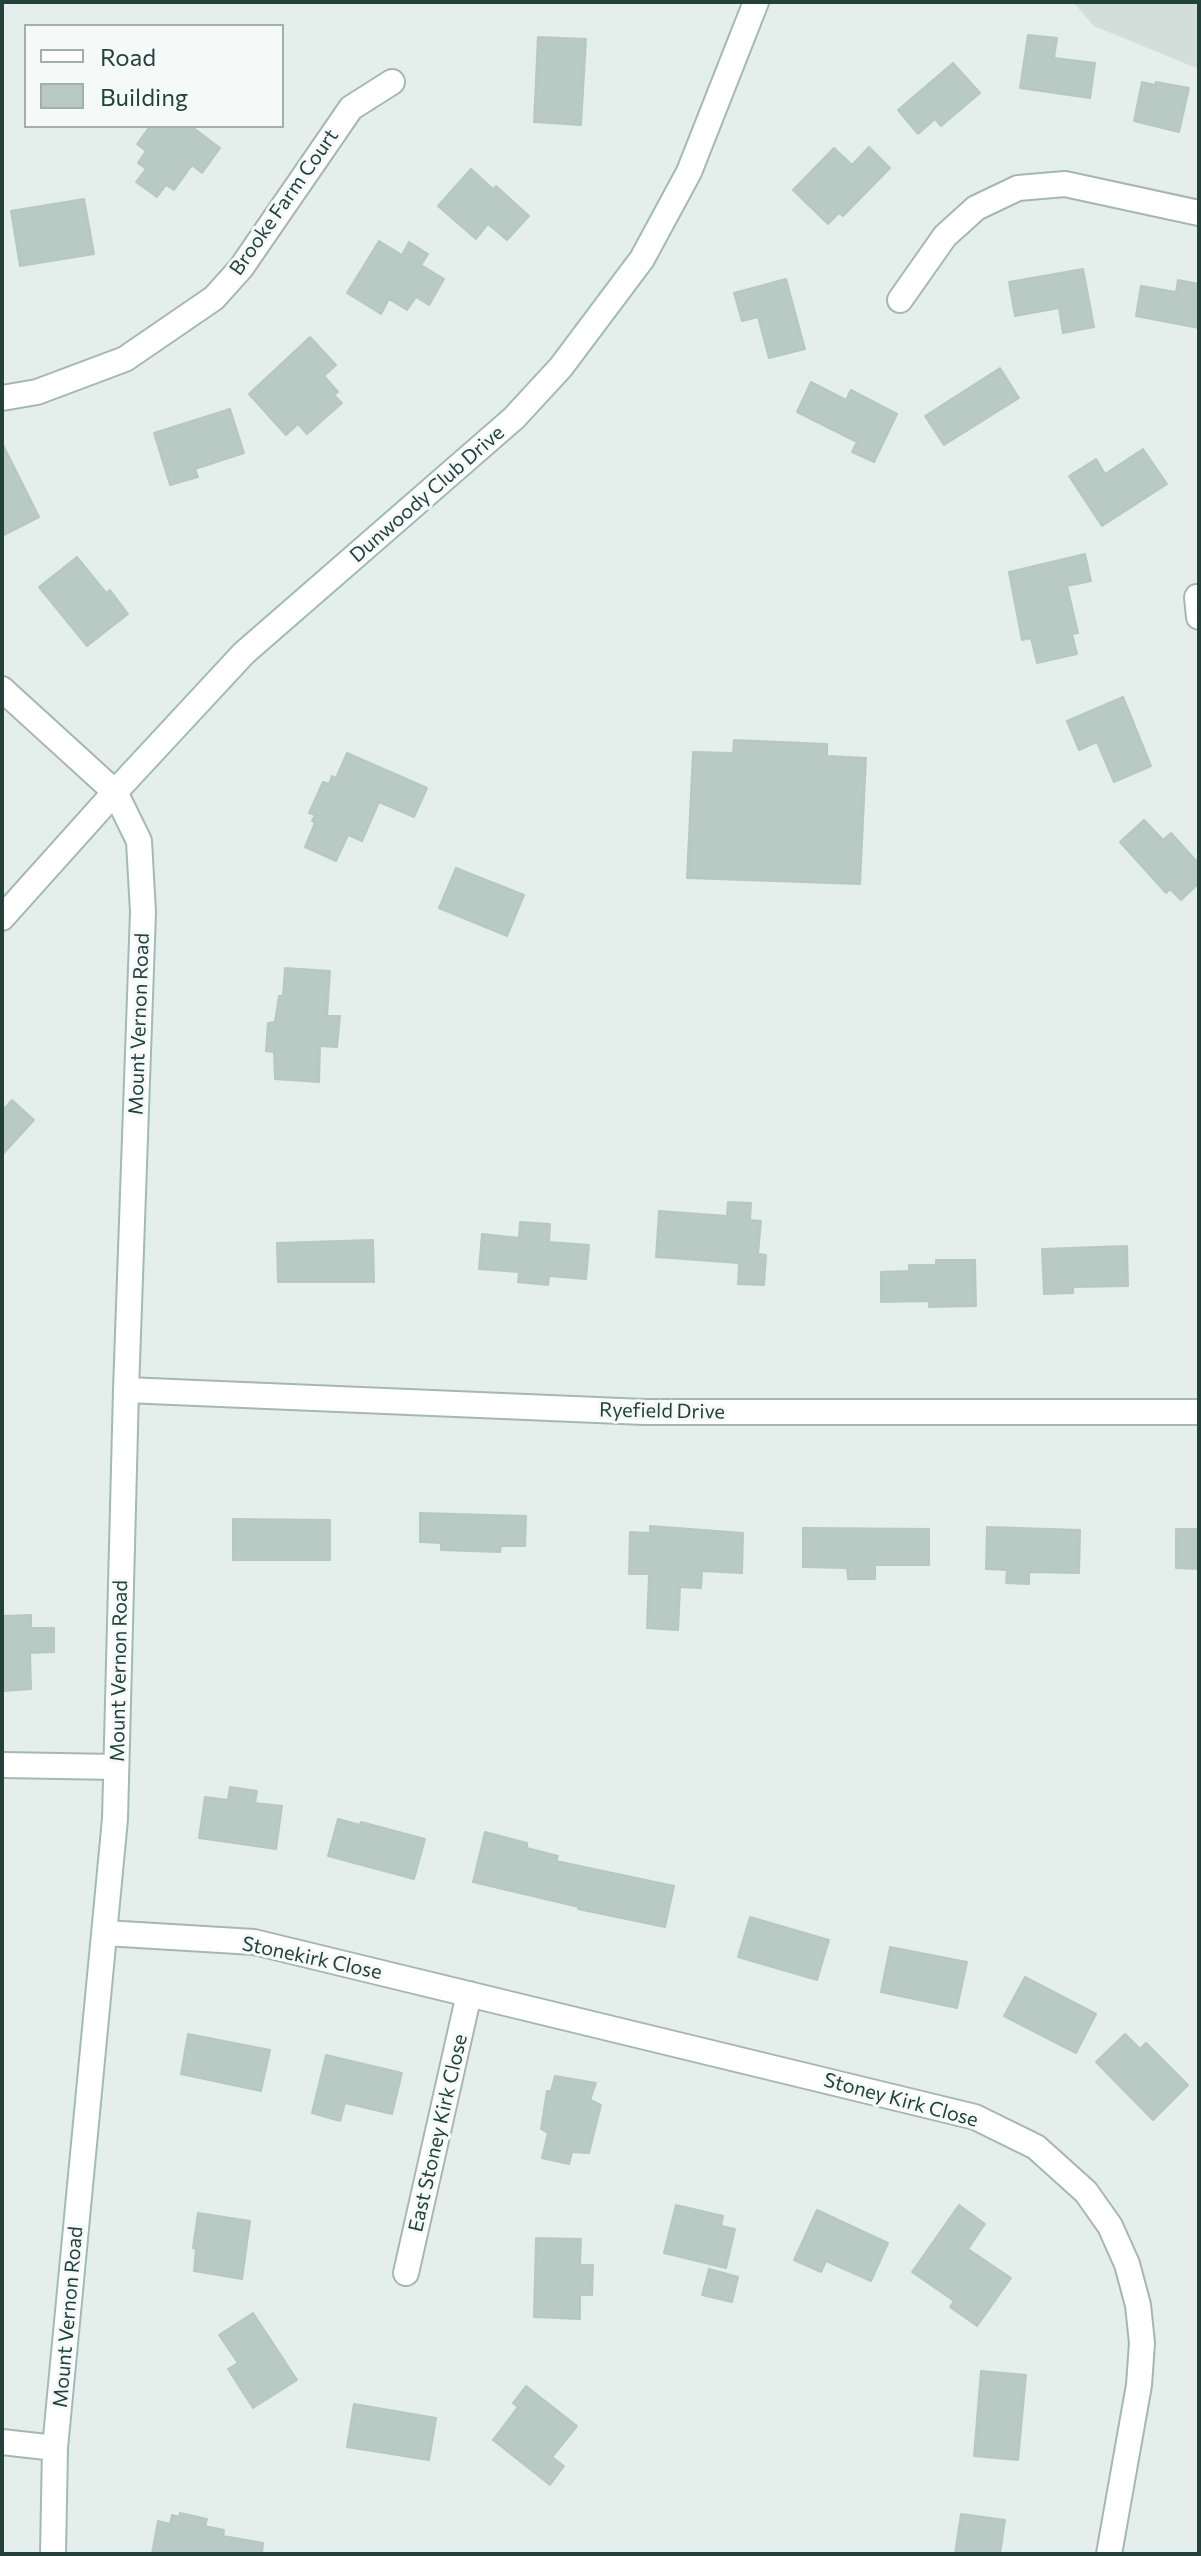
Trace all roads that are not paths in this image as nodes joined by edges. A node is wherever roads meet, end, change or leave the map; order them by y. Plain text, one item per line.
1 (756, 2) edge
2 (392, 82) dead end
3 (1199, 213) edge
4 (900, 300) dead end
5 (2, 398) edge
6 (2, 689) edge
7 (115, 792) junction
8 (2, 918) edge
9 (126, 1390) junction
10 (1199, 1412) edge
11 (2, 1765) edge
12 (116, 1767) junction
13 (105, 1933) junction
14 (469, 1994) junction
15 (406, 2273) dead end
16 (2, 2442) edge
17 (55, 2448) junction
18 (53, 2554) edge
19 (1109, 2554) edge

1 - 7 street, Dunwoody Club Drive
2 - 5 street, Brooke Farm Court
3 - 4 street
6 - 7 street
7 - 8 street, Dunwoody Club Drive
7 - 9 street, Mount Vernon Road
9 - 10 street, Ryefield Drive
9 - 12 street, Mount Vernon Road
11 - 12 street
12 - 13 street, Mount Vernon Road
13 - 14 street, Stonekirk Close
13 - 17 street, Mount Vernon Road
14 - 15 street, East Stoney Kirk Close
14 - 19 street, Stoney Kirk Close
16 - 17 street
17 - 18 street, Mount Vernon Road

